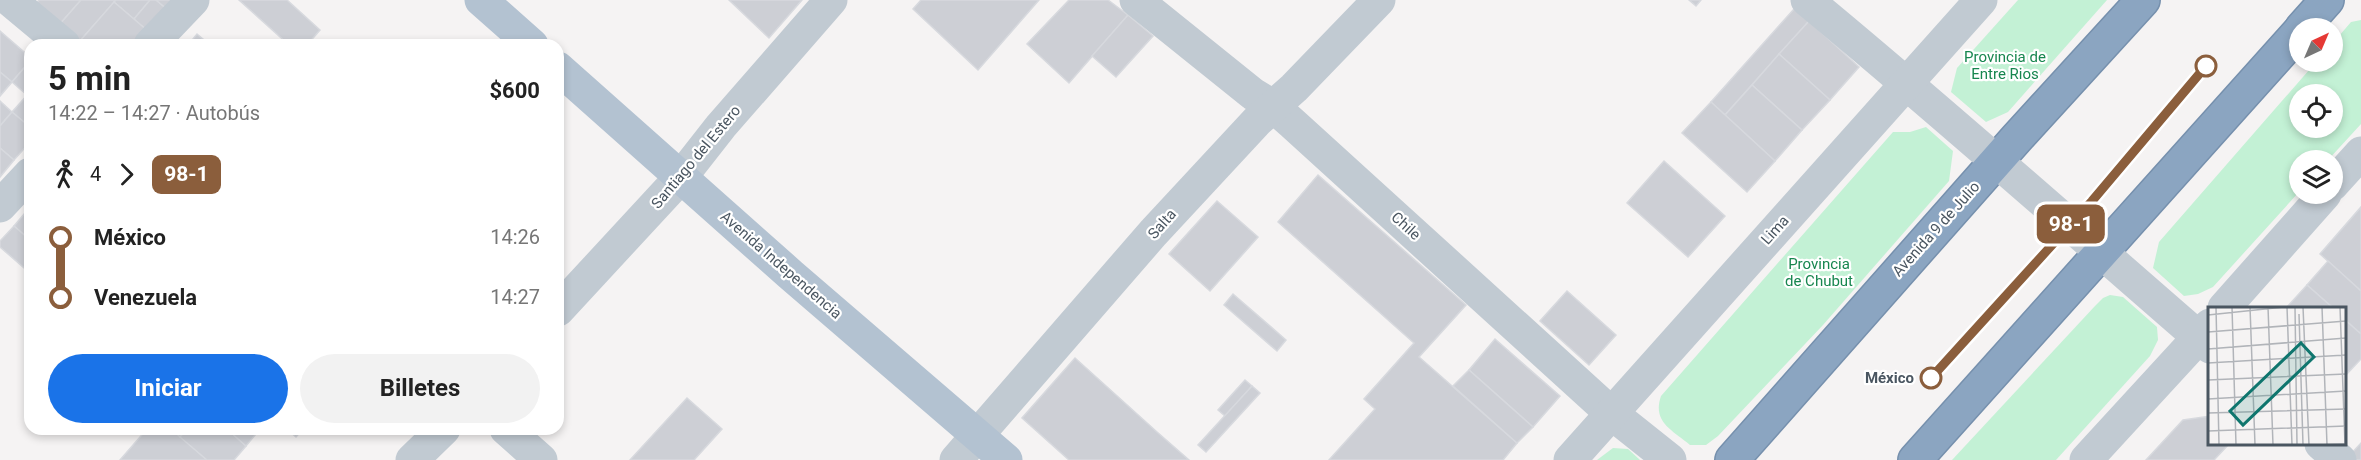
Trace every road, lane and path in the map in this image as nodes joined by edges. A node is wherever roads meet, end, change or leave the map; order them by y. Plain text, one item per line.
1 (10, 0) edge
2 (193, 0) edge
3 (481, 0) edge
4 (831, 0) edge
5 (1136, 0) edge
6 (1379, 0) edge
7 (1807, 0) edge
8 (1981, 0) edge
9 (2143, 0) edge
10 (2327, 0) edge
11 (2311, 18) edge
12 (57, 39) edge
13 (156, 39) edge
14 (525, 39) edge
15 (2289, 44) edge
16 (564, 73) edge
17 (1907, 83) junction
18 (1274, 107) junction
19 (2361, 153) edge
20 (1995, 162) junction
21 (2343, 173) edge
22 (681, 177) junction
23 (24, 180) edge
24 (2316, 204) edge
25 (0, 206) edge
26 (2102, 254) junction
27 (564, 304) edge
28 (2226, 307) edge
29 (2206, 336) edge
30 (1611, 413) junction
31 (438, 435) edge
32 (513, 435) edge
33 (978, 436) junction
34 (2322, 445) edge
35 (412, 460) edge
36 (541, 460) edge
37 (956, 460) edge
38 (1006, 460) edge
39 (1570, 460) edge
40 (1670, 460) edge
41 (1732, 460) edge
42 (1915, 460) edge
43 (2086, 460) edge
44 (2340, 460) edge

1 - 12 street
2 - 13 street
3 - 14 main road
4 - 22 street, Santiago del Estero
5 - 18 street, Chile
6 - 18 street, Salta
7 - 17 street
8 - 17 street, Lima
9 - 20 highway, Avenida 9 de Julio
10 - 11 highway
15 - 26 highway
16 - 22 main road, Avenida Independencia
17 - 20 street
17 - 30 street, Lima
18 - 30 street, Chile
18 - 33 street, Salta
19 - 21 street
20 - 26 street
20 - 41 highway, Avenida 9 de Julio
22 - 27 street, Santiago del Estero
22 - 33 main road, Avenida Independencia
23 - 25 street
24 - 28 street
26 - 29 street
26 - 42 highway
29 - 43 street
30 - 39 street, Lima
30 - 40 street, Chile
31 - 35 street
32 - 36 street
33 - 37 street, Salta
33 - 38 main road, Avenida Independencia
34 - 44 street

